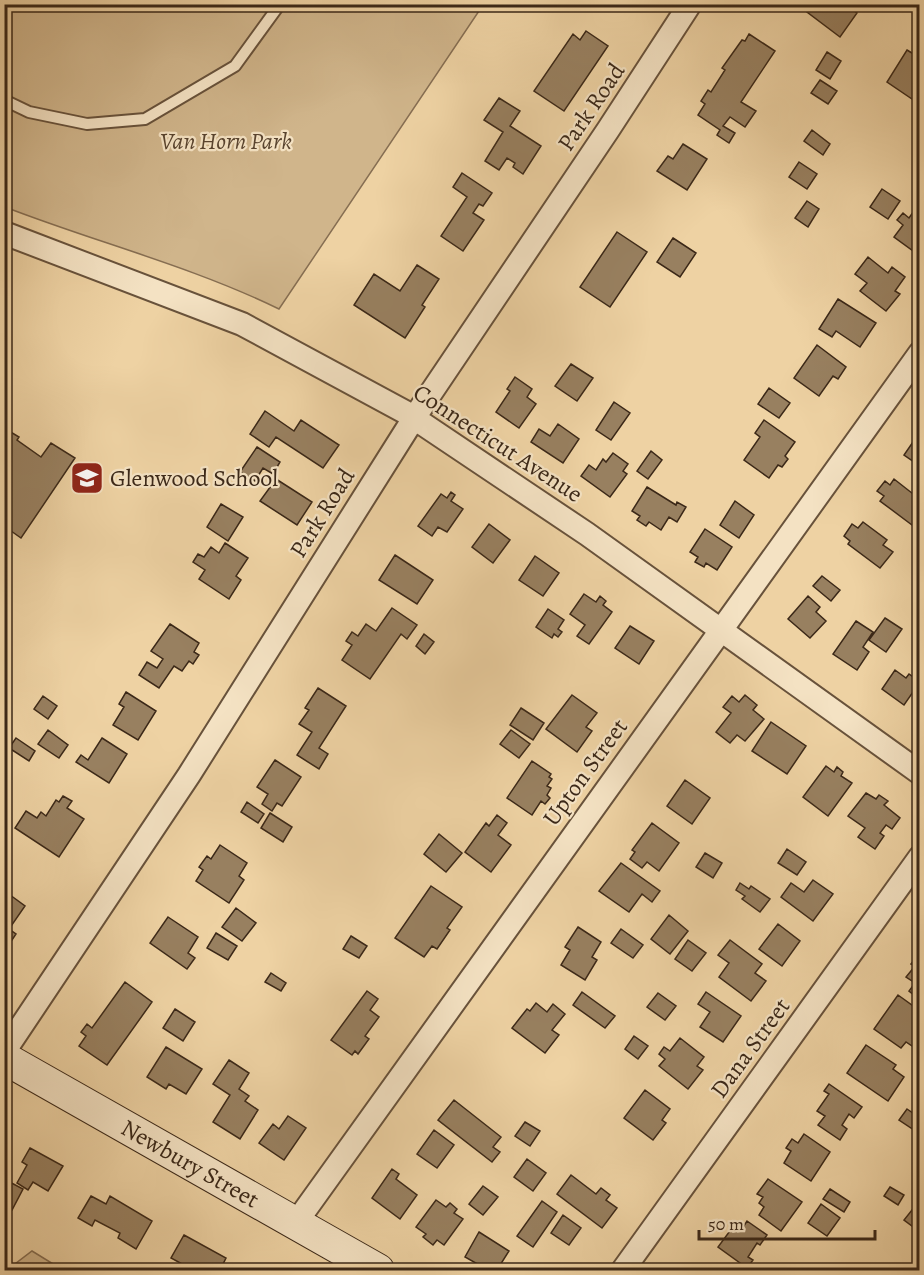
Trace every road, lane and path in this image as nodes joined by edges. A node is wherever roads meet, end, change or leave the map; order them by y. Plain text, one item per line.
1 (280, 4) edge
2 (690, 4) edge
3 (4, 100) edge
4 (4, 233) edge
5 (920, 353) edge
6 (414, 418) junction
7 (721, 630) junction
8 (920, 773) edge
9 (920, 857) edge
10 (4, 1052) edge
11 (4, 1058) edge
12 (294, 1224) junction
13 (378, 1270) edge
14 (623, 1270) edge

1 - 3 lane
2 - 6 street, Park Road
4 - 6 street, Connecticut Avenue
5 - 7 street, Upton Street
6 - 7 street, Connecticut Avenue
6 - 10 street, Park Road
7 - 8 street, Connecticut Avenue
7 - 12 street, Upton Street
9 - 14 street, Dana Street
11 - 12 street, Newbury Street
12 - 13 street, Newbury Street

